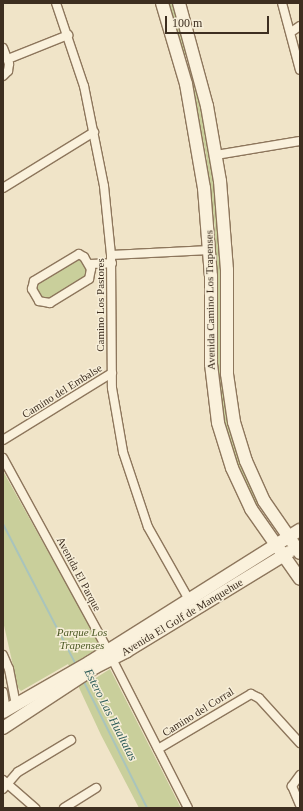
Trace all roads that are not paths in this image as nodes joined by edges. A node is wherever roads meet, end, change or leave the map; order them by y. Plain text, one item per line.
1 (56, 3) edge
2 (162, 3) edge
3 (179, 3) edge
4 (282, 3) edge
5 (300, 26) edge
6 (291, 32) junction
7 (68, 36) junction
8 (3, 48) edge
9 (8, 59) junction
10 (180, 62) junction
11 (196, 63) junction
12 (300, 70) edge
13 (3, 76) edge
14 (94, 132) junction
15 (300, 141) edge
16 (216, 155) junction
17 (3, 188) edge
18 (210, 250) junction
19 (112, 259) junction
20 (89, 264) junction
21 (112, 373) junction
22 (3, 440) edge
23 (3, 458) edge
24 (264, 502) junction
25 (250, 509) junction
26 (300, 530) edge
27 (287, 537) junction
28 (274, 545) junction
29 (299, 548) edge
30 (282, 556) junction
31 (300, 579) edge
32 (188, 598) junction
33 (110, 654) junction
34 (3, 655) edge
35 (65, 681) junction
36 (3, 692) edge
37 (16, 704) junction
38 (4, 711) edge
39 (3, 728) edge
40 (71, 740) dead end
41 (300, 743) edge
42 (158, 749) junction
43 (300, 776) edge
44 (5, 784) edge
45 (96, 788) dead end
46 (300, 805) edge
47 (35, 808) edge
48 (64, 808) edge
49 (188, 808) edge

1 - 7 street, Camino Los Pastores
2 - 10 main road, Avenida Camino Los Trapenses
3 - 11 main road, Avenida Camino Los Trapenses
4 - 6 street
5 - 6 street
6 - 12 street
7 - 9 street
7 - 14 street, Camino Los Pastores
8 - 9 street
9 - 13 street
10 - 11 main road
10 - 18 main road, Avenida Camino Los Trapenses
11 - 16 main road, Avenida Camino Los Trapenses
14 - 17 street
14 - 19 street, Camino Los Pastores
15 - 16 street
16 - 24 main road, Avenida Camino Los Trapenses
18 - 19 street
18 - 25 main road, Avenida Camino Los Trapenses
19 - 20 street
19 - 21 street, Camino Los Pastores
20 - 20 street
21 - 22 street, Camino del Embalse
21 - 32 street, Camino Los Pastores
23 - 33 street, Avenida El Parque
24 - 25 main road
24 - 27 main road, Avenida Camino Los Trapenses
25 - 28 main road, Avenida Camino Los Trapenses
26 - 27 main road, Avenida El Golf de Manquehue
27 - 28 main road, Avenida El Golf de Manquehue
27 - 29 main road, Avenida Camino Los Trapenses
28 - 30 main road, Avenida Camino Los Trapenses
28 - 32 main road, Avenida El Golf de Manquehue
29 - 30 main road, Avenida El Golf de Manquehue
30 - 31 main road, Avenida Camino Los Trapenses
30 - 33 main road, Avenida El Golf de Manquehue
32 - 33 main road, Avenida El Golf de Manquehue
33 - 35 main road, Avenida El Golf de Manquehue
33 - 42 street, Avenida El Parque
34 - 37 street
35 - 37 main road, Avenida El Golf de Manquehue
35 - 39 main road, Avenida El Golf de Manquehue
36 - 38 street
37 - 38 main road, Avenida El Golf de Manquehue
37 - 39 main road
40 - 44 street
41 - 42 street, Camino del Corral
42 - 49 street, Avenida El Parque
43 - 46 street
44 - 47 street
45 - 48 street

